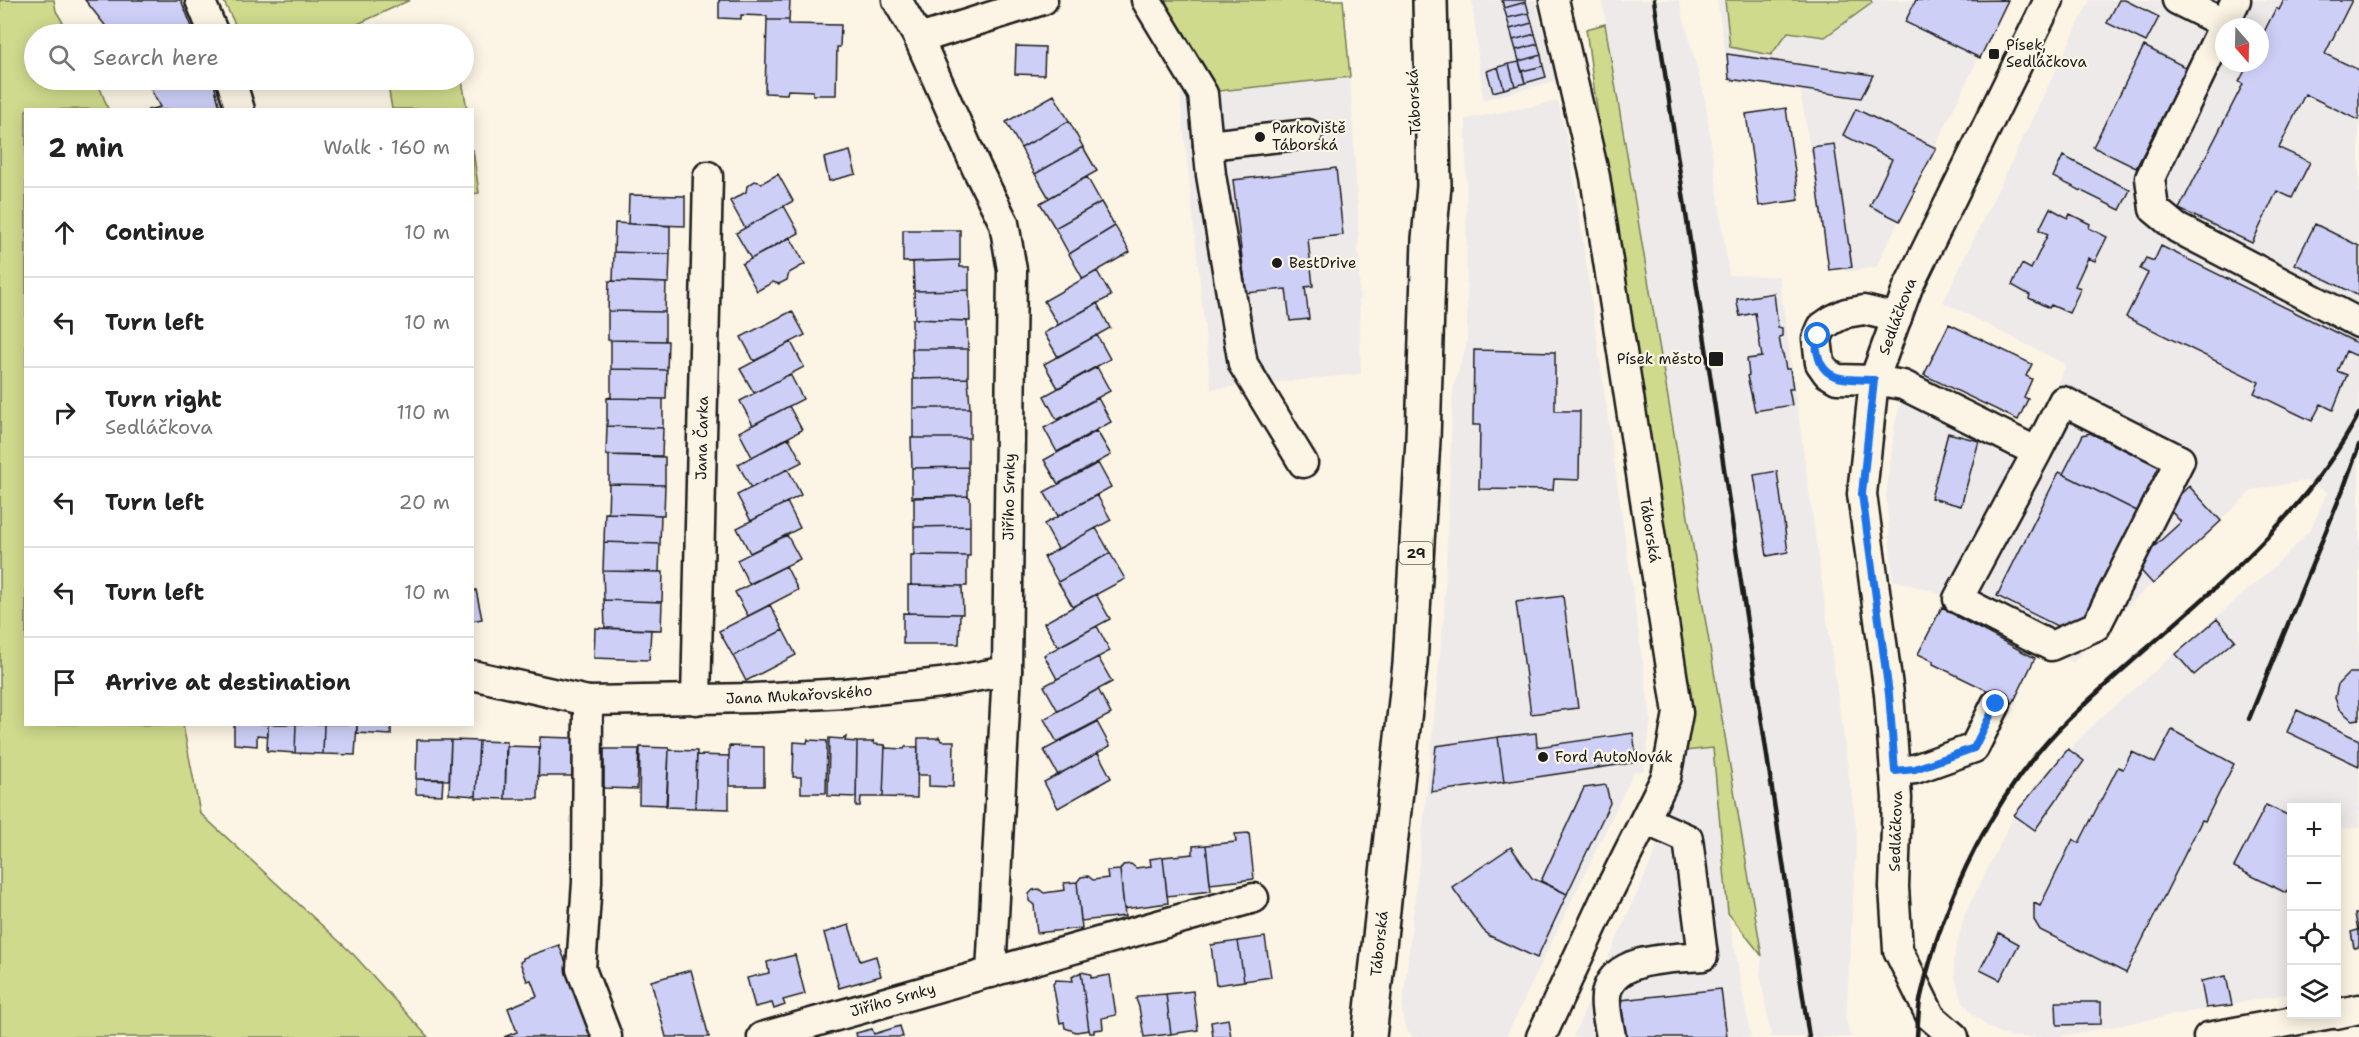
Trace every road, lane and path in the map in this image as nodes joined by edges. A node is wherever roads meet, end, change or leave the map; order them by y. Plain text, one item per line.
1 (200, 0) edge
2 (897, 0) edge
3 (1043, 0) edge
4 (1146, 0) edge
5 (1408, 0) edge
6 (1430, 0) edge
7 (1554, 0) edge
8 (2049, 0) edge
9 (2177, 0) edge
10 (2231, 12) edge
11 (210, 24) edge
12 (919, 39) junction
13 (234, 90) edge
14 (239, 108) edge
15 (1308, 134) dead end
16 (1208, 145) junction
17 (708, 176) dead end
18 (1428, 239) junction
19 (1897, 318) junction
20 (2359, 323) edge
21 (1874, 380) junction
22 (2037, 452) junction
23 (1303, 463) dead end
24 (1007, 671) junction
25 (474, 675) edge
26 (696, 700) junction
27 (588, 701) junction
28 (1996, 704) dead end
29 (1895, 771) junction
30 (1645, 820) junction
31 (1254, 898) dead end
32 (991, 973) junction
33 (2359, 1009) edge
34 (2341, 1013) edge
35 (2304, 1019) edge
36 (607, 1037) edge
37 (762, 1037) edge
38 (1369, 1037) edge
39 (1541, 1037) edge
40 (1611, 1037) edge
41 (1954, 1037) edge
42 (2208, 1037) edge

1 - 11 street
2 - 12 street, Jiřího Srnky
3 - 12 street
4 - 16 street
5 - 18 main road, Táborská / 29
6 - 18 main road, Táborská / 29
7 - 30 street, Táborská
8 - 19 street, Sedláčkova
9 - 10 street
10 - 20 street
12 - 24 street, Jiřího Srnky
13 - 14 street
15 - 16 street
16 - 23 street
17 - 26 street, Jana Čarka
18 - 38 main road, Táborská / 29
19 - 21 street, Sedláčkova
19 - 21 street
21 - 22 street
21 - 29 street, Sedláčkova
22 - 22 street
24 - 26 street, Jana Mukařovského
24 - 32 street, Jiřího Srnky
25 - 27 street, Jana Mukařovského
26 - 27 street, Jana Mukařovského
27 - 36 street
28 - 29 street
29 - 41 street, Sedláčkova
30 - 39 street, Táborská
30 - 40 street
31 - 32 street, Jiřího Srnky
32 - 37 street, Jiřího Srnky
33 - 34 street
35 - 42 street

